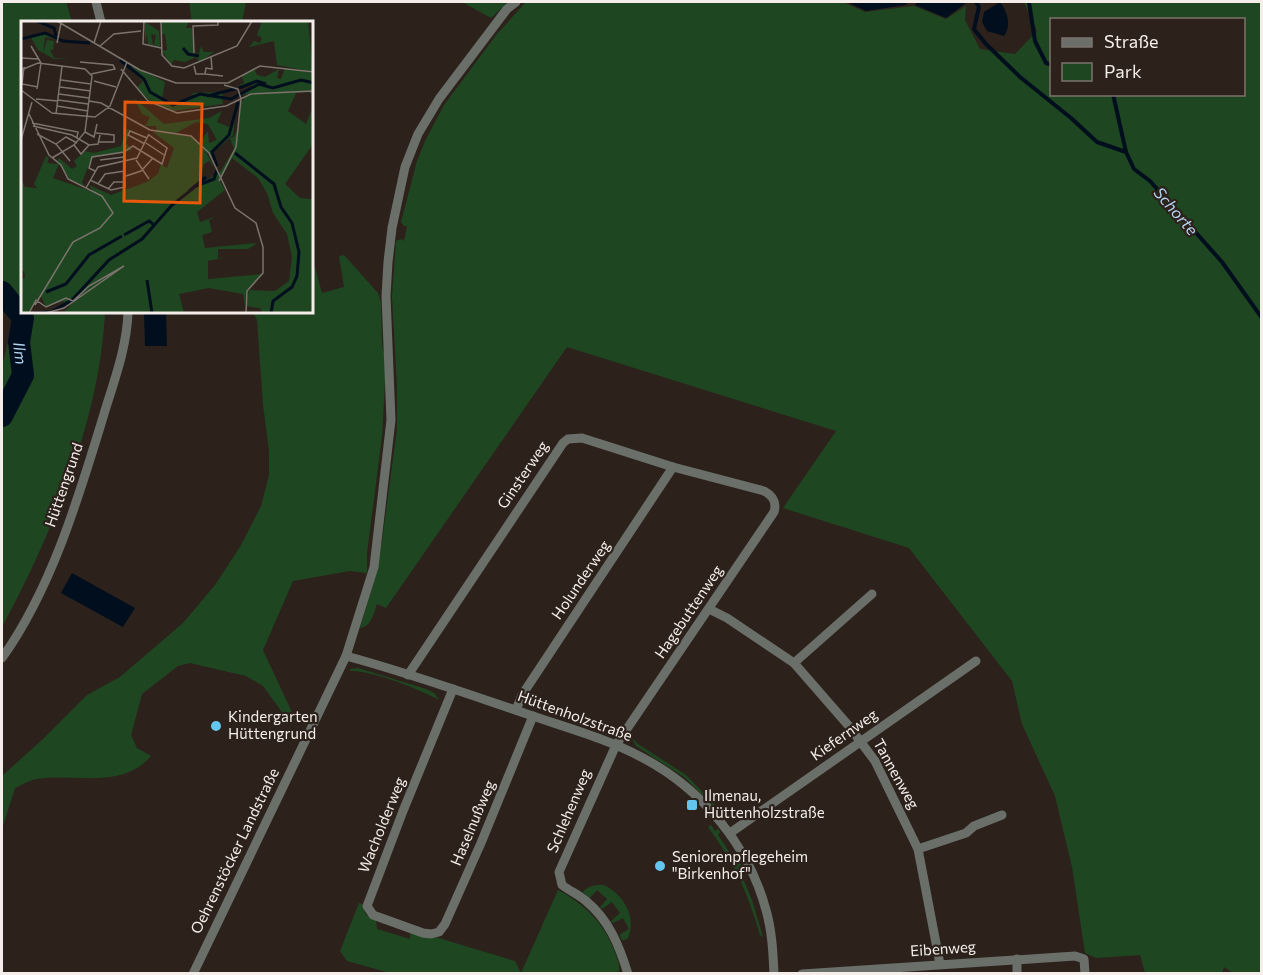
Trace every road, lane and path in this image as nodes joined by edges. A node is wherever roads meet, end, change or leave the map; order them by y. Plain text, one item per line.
1 (96, 2) edge
2 (516, 2) edge
3 (101, 21) edge
4 (128, 314) edge
5 (674, 467) junction
6 (769, 494) joint
7 (872, 594) dead end
8 (709, 609) junction
9 (346, 656) junction
10 (2, 658) edge
11 (976, 661) dead end
12 (794, 663) junction
13 (408, 675) junction
14 (453, 689) junction
15 (516, 710) junction
16 (533, 716) junction
17 (862, 742) junction
18 (616, 745) junction
19 (1002, 815) dead end
20 (730, 833) junction
21 (918, 849) junction
22 (431, 934) joint
23 (1017, 959) junction
24 (940, 964) junction
25 (881, 971) edge
26 (193, 974) edge
27 (628, 974) edge
28 (774, 974) edge
29 (802, 974) edge
30 (1017, 974) edge
31 (1085, 974) edge

1 - 3 street
2 - 9 street, Oehrenstöcker Landstraße
4 - 10 street, Hüttengrund
5 - 6 street, Ginsterweg
5 - 13 street, Ginsterweg
5 - 15 street, Holunderweg
6 - 8 street, Hagebuttenweg
7 - 12 street
8 - 12 street, Tannenweg
8 - 18 street, Hagebuttenweg
9 - 13 street, Hüttenholzstraße
9 - 26 street, Oehrenstöcker Landstraße
11 - 17 street, Kiefernweg
12 - 17 street, Tannenweg
13 - 14 street, Hüttenholzstraße
14 - 15 street, Hüttenholzstraße
14 - 22 street, Wacholderweg
15 - 16 street, Hüttenholzstraße
16 - 18 street, Hüttenholzstraße
16 - 22 street, Haselnußweg
17 - 20 street, Kiefernweg
17 - 21 street, Tannenweg
18 - 20 street, Hüttenholzstraße
18 - 27 street, Schlehenweg
19 - 21 street
20 - 28 street, Hüttenholzstraße
21 - 24 street, Tannenweg
23 - 24 street, Eibenweg
23 - 30 street
23 - 31 street, Eibenweg
24 - 25 street, Eibenweg
25 - 29 street, Eibenweg

